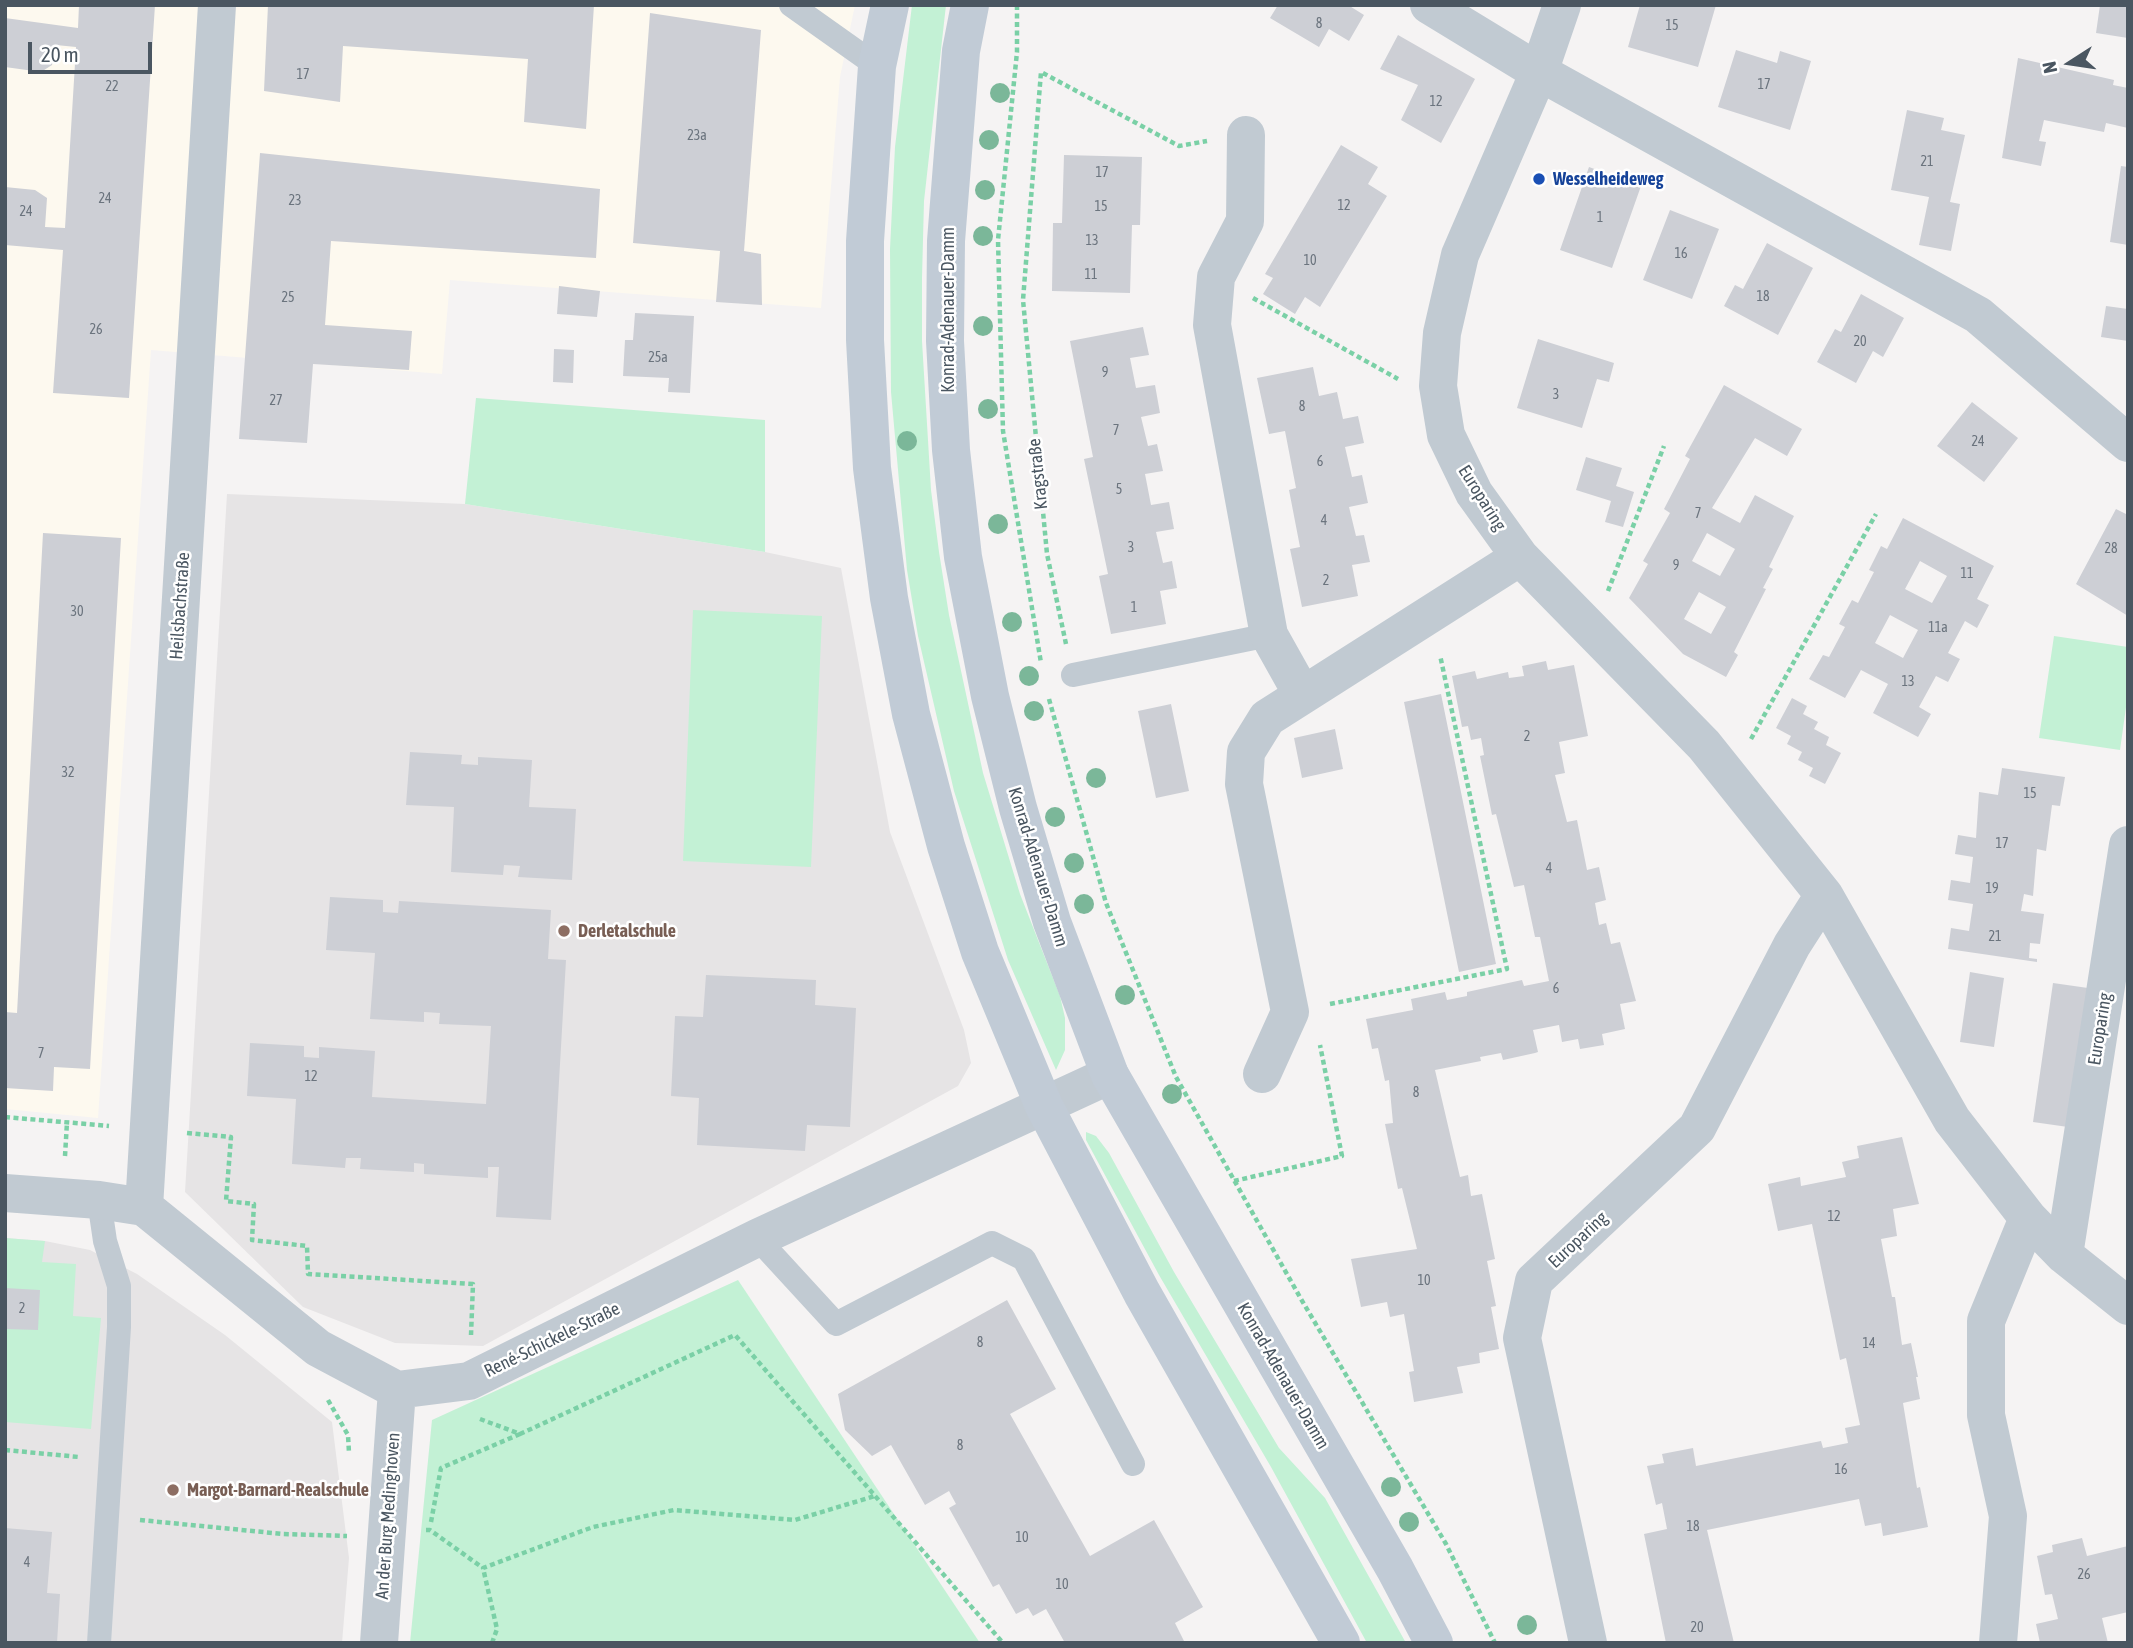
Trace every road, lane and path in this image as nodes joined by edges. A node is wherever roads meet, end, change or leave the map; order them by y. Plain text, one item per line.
1 (217, 5) edge
2 (791, 5) edge
3 (890, 5) edge
4 (970, 5) edge
5 (1017, 5) edge
6 (1429, 5) edge
7 (1562, 5) edge
8 (877, 66) junction
9 (1539, 72) junction
10 (1246, 135) joint
11 (1216, 277) junction
12 (1407, 383) dead end
13 (2128, 443) edge
14 (1664, 446) dead end
15 (1876, 514) dead end
16 (1520, 557) junction
17 (1431, 613) junction
18 (1592, 631) junction
19 (1269, 635) junction
20 (1043, 672) dead end
21 (1073, 675) joint
22 (1045, 685) dead end
23 (1301, 694) junction
24 (1730, 776) junction
25 (2128, 845) edge
26 (1824, 895) junction
27 (1349, 1000) dead end
28 (1318, 1034) dead end
29 (1262, 1074) dead end
30 (1110, 1075) junction
31 (1044, 1106) junction
32 (5, 1117) edge
33 (148, 1129) junction
34 (1234, 1181) junction
35 (5, 1193) edge
36 (99, 1200) junction
37 (144, 1207) junction
38 (2028, 1218) junction
39 (757, 1238) junction
40 (2064, 1255) junction
41 (2128, 1306) edge
42 (397, 1390) junction
43 (326, 1396) dead end
44 (470, 1399) junction
45 (520, 1434) junction
46 (5, 1450) edge
47 (112, 1460) junction
48 (350, 1460) dead end
49 (1133, 1464) dead end
50 (875, 1496) junction
51 (108, 1517) junction
52 (430, 1530) junction
53 (387, 1539) junction
54 (483, 1568) junction
55 (99, 1643) edge
56 (379, 1643) edge
57 (492, 1643) edge
58 (1003, 1643) edge
59 (1341, 1643) edge
60 (1434, 1643) edge
61 (1495, 1643) edge
62 (1588, 1643) edge
63 (1998, 1643) edge

1 - 33 street, Heilsbachstraße
2 - 8 lane
3 - 8 main road
4 - 30 main road, Konrad-Adenauer-Damm
5 - 20 path
6 - 9 street
7 - 9 street, Europaring
8 - 31 main road
9 - 13 street
9 - 16 street, Europaring
10 - 11 street
10 - 21 path, Kragstraße
11 - 12 path
11 - 19 street
14 - 18 path
15 - 24 path
16 - 17 street
16 - 18 street, Europaring
17 - 23 street
17 - 27 path
18 - 24 street, Europaring
19 - 21 lane
19 - 23 street
22 - 34 path
23 - 29 street
24 - 26 street, Europaring
25 - 40 street, Europaring
26 - 38 street, Europaring
26 - 62 street, Europaring
28 - 34 path
30 - 31 street, René-Schickele-Straße
30 - 60 main road, Konrad-Adenauer-Damm
31 - 39 street, René-Schickele-Straße
31 - 59 main road
32 - 33 path
33 - 37 street, Heilsbachstraße
33 - 44 path
34 - 61 path
35 - 36 street
36 - 37 street
36 - 47 lane
37 - 42 street
38 - 40 street, Europaring
38 - 63 street
39 - 44 street, René-Schickele-Straße
39 - 49 lane
40 - 41 street, Europaring
42 - 44 street, René-Schickele-Straße
42 - 53 street, An der Burg Medinghoven
43 - 48 path
44 - 45 path
45 - 50 path
45 - 52 path
46 - 47 path
47 - 51 lane
50 - 54 path
50 - 58 path
51 - 53 path
51 - 55 lane
52 - 53 path
52 - 54 path
53 - 56 street, An der Burg Medinghoven
54 - 57 path

